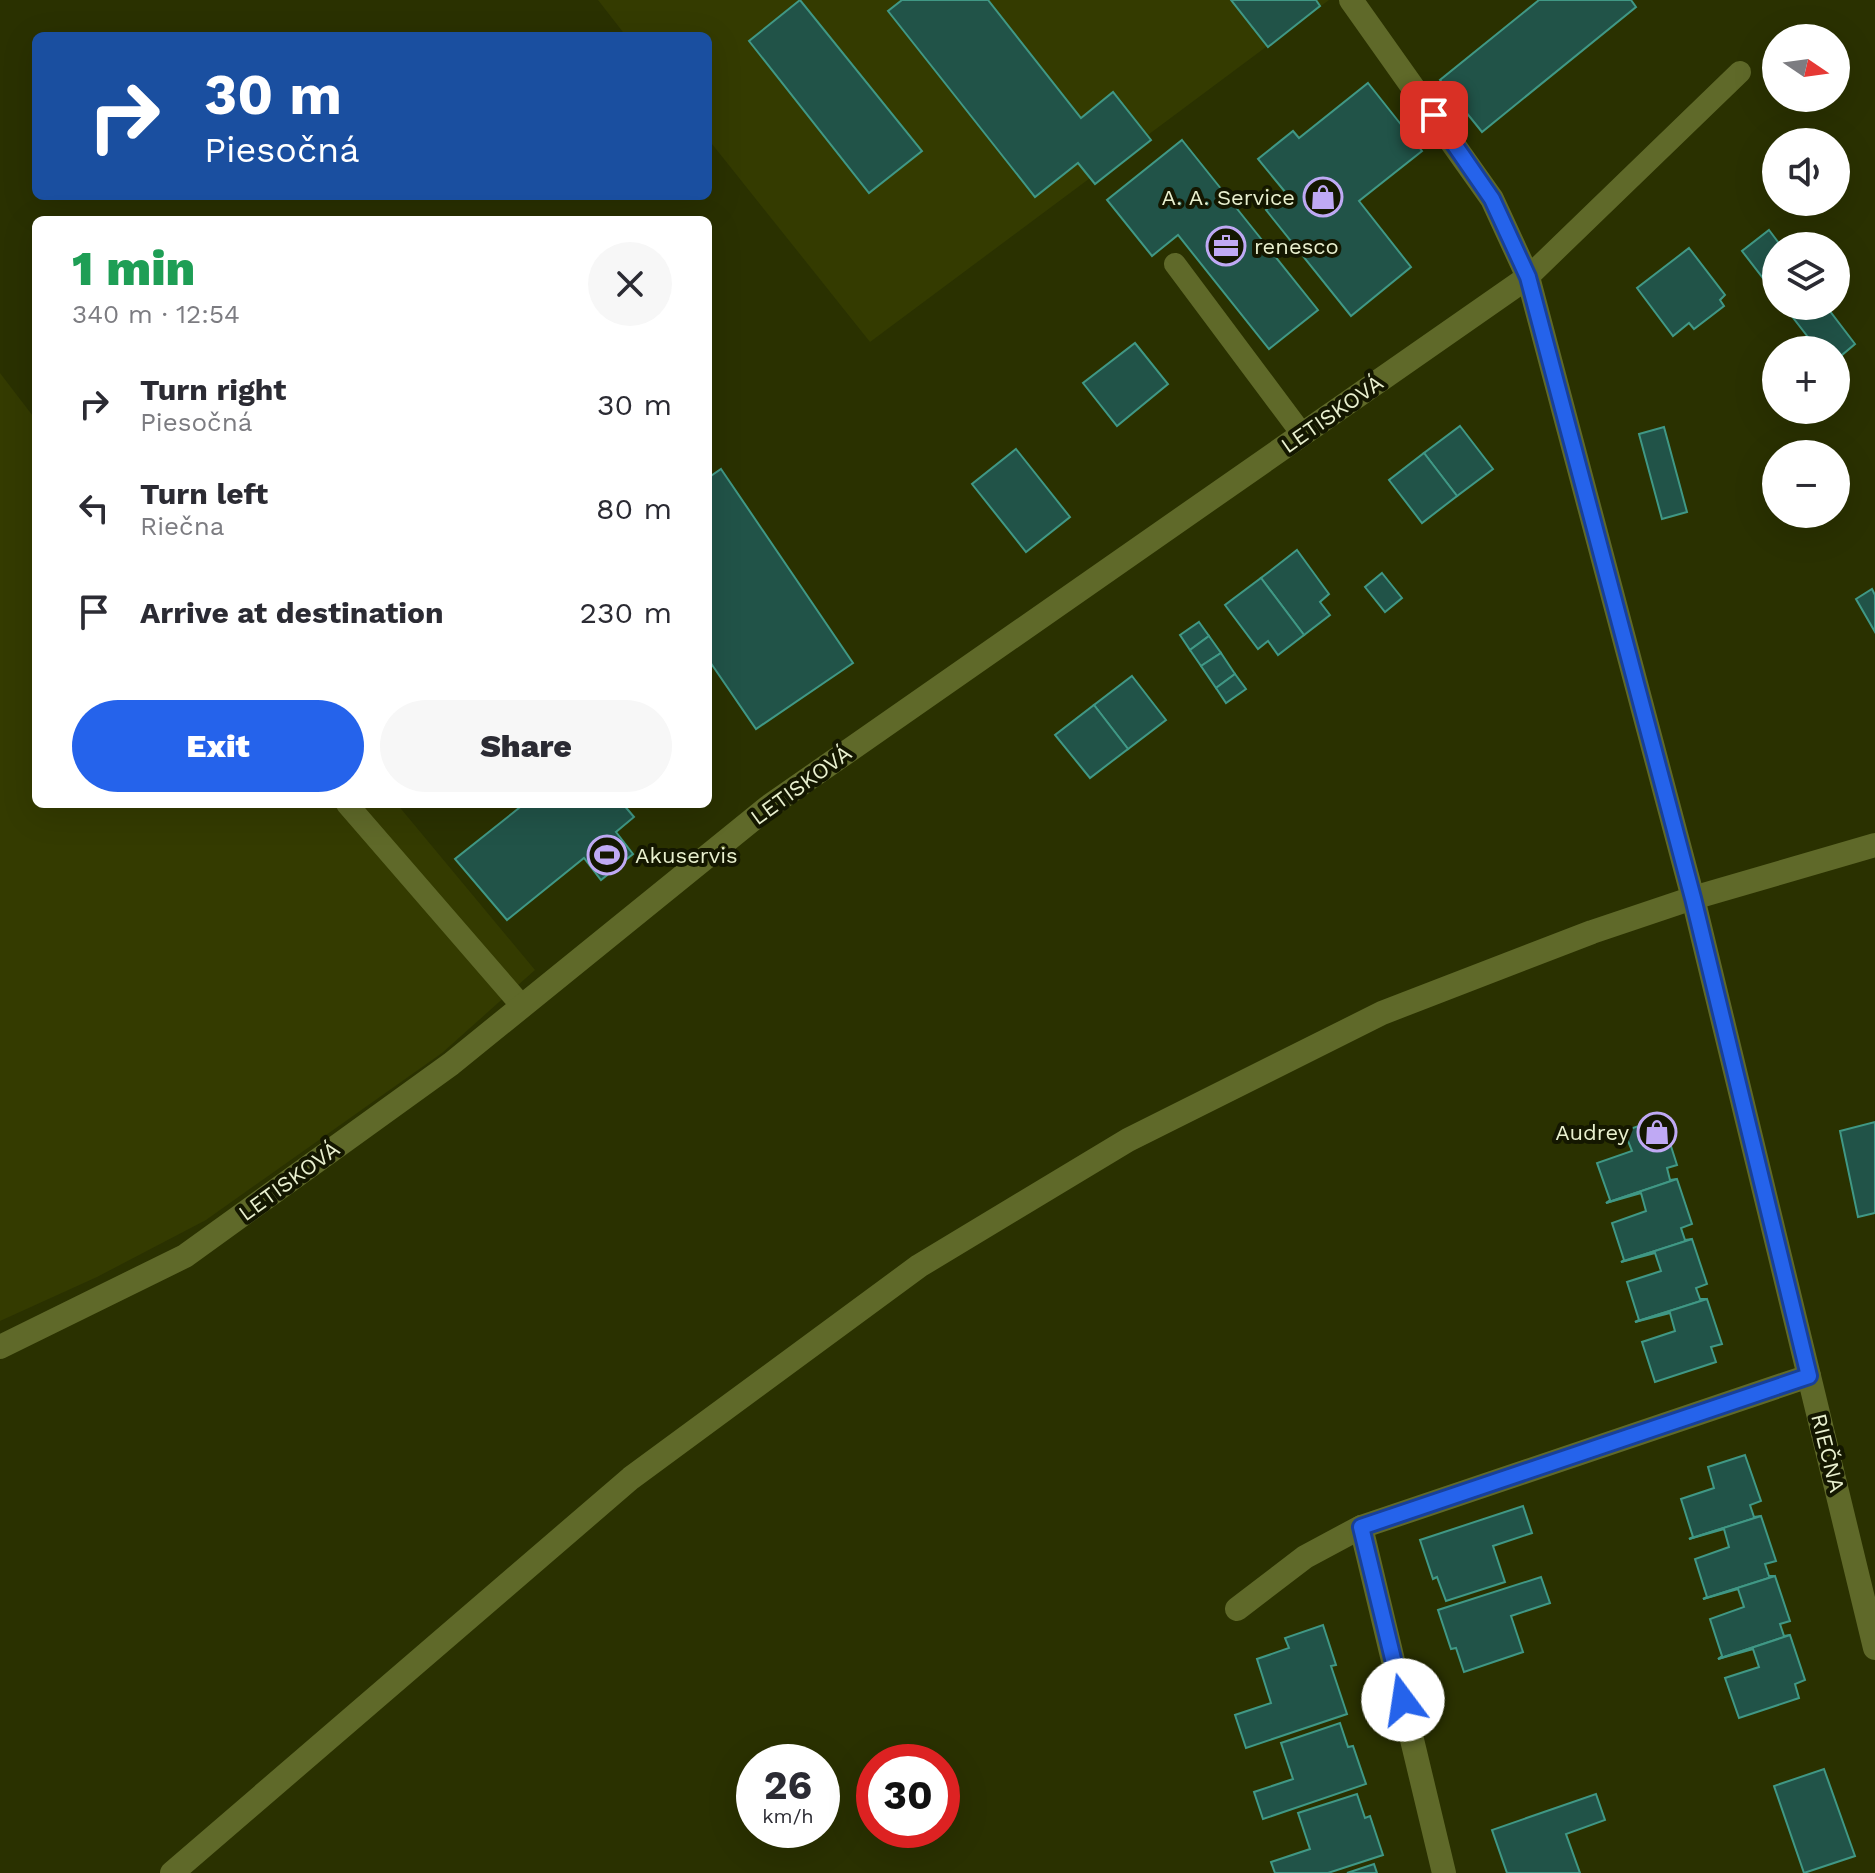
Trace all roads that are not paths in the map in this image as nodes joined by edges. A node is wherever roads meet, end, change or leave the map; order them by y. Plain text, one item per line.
1 (1351, 0) edge
2 (1740, 72) dead end
3 (1175, 264) dead end
4 (1528, 277) junction
5 (1302, 434) junction
6 (350, 808) edge
7 (1875, 845) edge
8 (1693, 898) junction
9 (522, 1006) junction
10 (0, 1347) edge
11 (1809, 1376) junction
12 (1361, 1527) junction
13 (1237, 1609) dead end
14 (1875, 1648) edge
15 (172, 1873) edge
16 (1444, 1873) edge

1 - 4 street, RIEČNA
2 - 4 lane
3 - 5 lane
4 - 5 street, LETISKOVÁ
4 - 8 street, RIEČNA
5 - 9 street, LETISKOVÁ
6 - 9 lane
7 - 8 street
8 - 11 street, RIEČNA
8 - 15 street
9 - 10 street, LETISKOVÁ
11 - 12 street
11 - 14 street, RIEČNA
12 - 13 street
12 - 16 street

